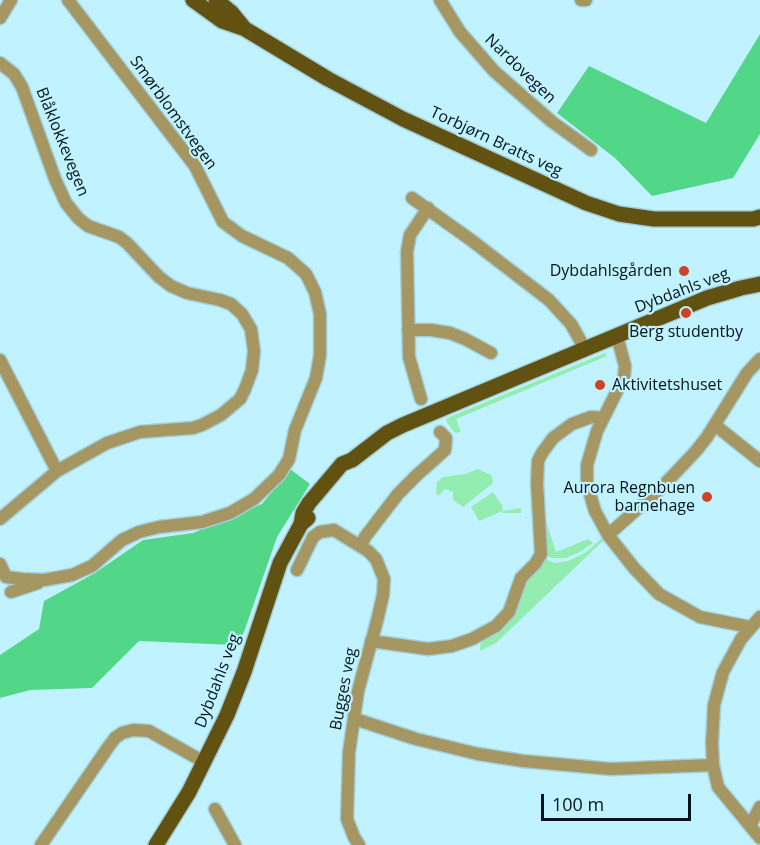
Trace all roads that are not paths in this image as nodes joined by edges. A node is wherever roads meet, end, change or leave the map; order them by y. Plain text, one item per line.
1 (11, 0) edge
2 (68, 0) edge
3 (193, 0) edge
4 (216, 0) edge
5 (440, 0) edge
6 (581, 0) edge
7 (586, 0) edge
8 (0, 18) edge
9 (245, 29) junction
10 (0, 63) edge
11 (591, 150) dead end
12 (412, 198) dead end
13 (428, 208) junction
14 (758, 220) edge
15 (760, 284) edge
16 (408, 330) junction
17 (616, 336) junction
18 (585, 349) junction
19 (491, 353) dead end
20 (760, 359) edge
21 (0, 360) edge
22 (421, 399) dead end
23 (603, 418) junction
24 (715, 424) junction
25 (440, 432) dead end
26 (760, 461) edge
27 (57, 471) junction
28 (0, 519) edge
29 (608, 535) junction
30 (361, 546) junction
31 (0, 564) edge
32 (297, 570) dead end
33 (6, 577) junction
34 (44, 580) junction
35 (5, 594) edge
36 (760, 617) edge
37 (750, 627) junction
38 (371, 641) junction
39 (354, 719) junction
40 (204, 762) junction
41 (713, 765) junction
42 (760, 807) edge
43 (215, 809) dead end
44 (750, 826) junction
45 (760, 838) edge
46 (41, 845) edge
47 (156, 845) edge
48 (235, 845) edge
49 (359, 845) edge

1 - 8 street
2 - 34 street, Smørblomstvegen
3 - 9 main road, Torbjørn Bratts veg
4 - 9 main road, Torbjørn Bratts veg
5 - 11 street, Nardovegen
6 - 7 street
9 - 14 main road, Torbjørn Bratts veg
10 - 27 street, Blåklokkevegen
12 - 13 street
13 - 16 street
13 - 18 street
15 - 17 main road, Dybdahls veg
16 - 19 street
16 - 22 street
17 - 18 main road, Dybdahls veg
17 - 23 street
18 - 40 main road, Dybdahls veg
20 - 24 street
21 - 27 street
23 - 29 street
23 - 38 street
24 - 26 street
24 - 29 street
25 - 30 street
27 - 28 street, Blåklokkevegen
29 - 37 street
30 - 32 street, Bugges veg
30 - 38 street, Bugges veg
31 - 33 street
33 - 34 street, Smørblomstvegen
33 - 35 street
34 - 35 street, Smørblomstvegen
36 - 37 street
37 - 41 street
38 - 39 street, Bugges veg
39 - 41 street
39 - 49 street, Bugges veg
40 - 46 street
40 - 47 main road, Dybdahls veg
41 - 44 street
42 - 44 street
43 - 48 street
44 - 45 street

